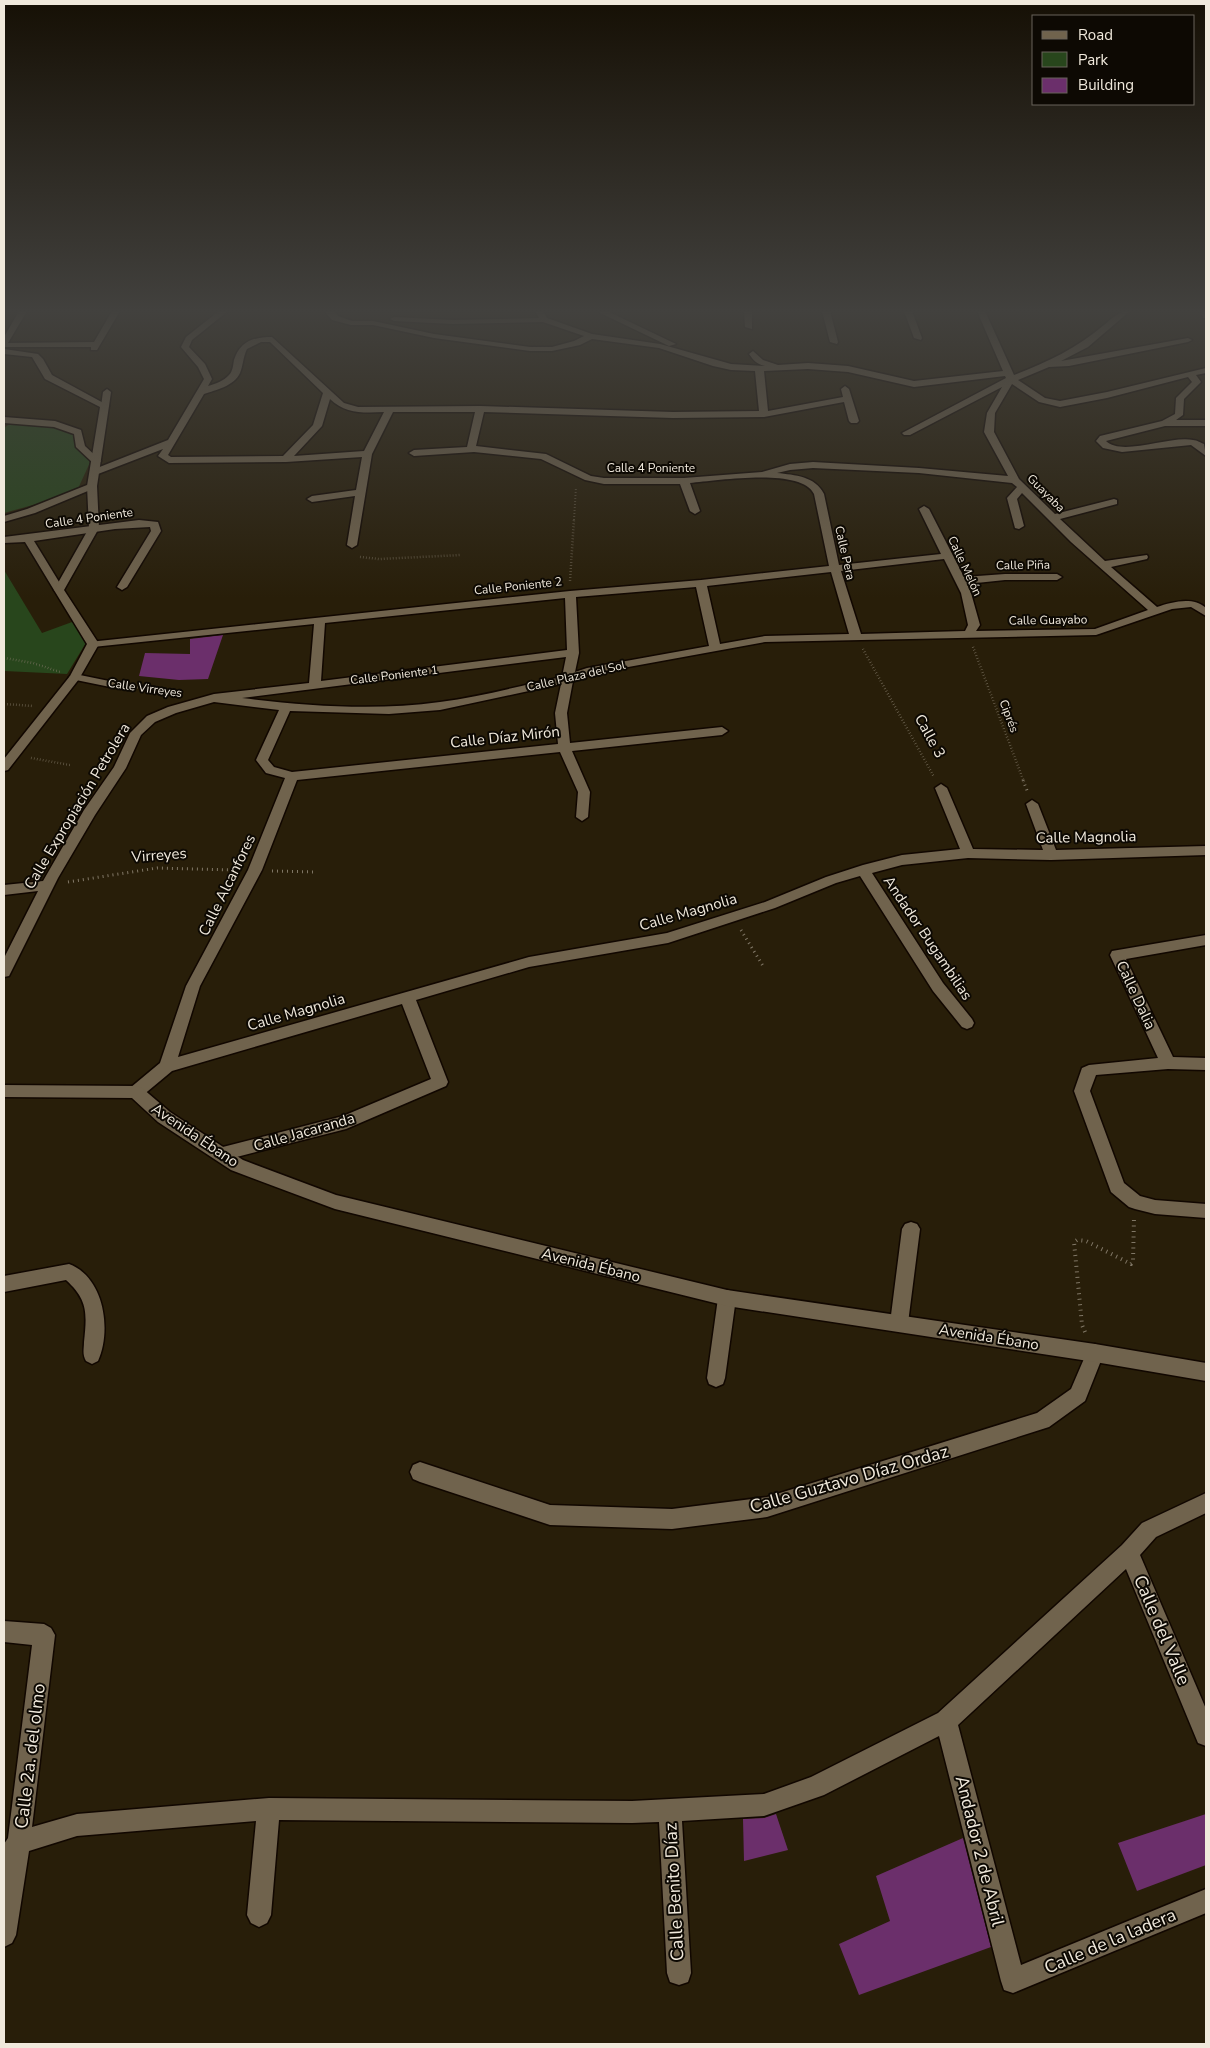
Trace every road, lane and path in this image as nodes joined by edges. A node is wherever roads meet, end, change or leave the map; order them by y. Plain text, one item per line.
1 (105, 406) edge
2 (192, 407) edge
3 (323, 407) edge
4 (346, 407) edge
5 (763, 407) edge
6 (806, 407) edge
7 (850, 407) edge
8 (954, 407) edge
9 (995, 407) edge
10 (1179, 407) edge
11 (480, 409) junction
12 (390, 410) junction
13 (764, 414) junction
14 (4, 420) edge
15 (854, 421) dead end
16 (1165, 423) junction
17 (1206, 423) edge
18 (907, 433) dead end
19 (171, 442) junction
20 (474, 449) junction
21 (1205, 450) edge
22 (414, 453) dead end
23 (367, 454) junction
24 (286, 459) junction
25 (95, 466) junction
26 (577, 471) junction
27 (762, 475) junction
28 (803, 480) joint
29 (1015, 480) junction
30 (684, 481) junction
31 (92, 486) junction
32 (1022, 488) junction
33 (360, 492) junction
34 (312, 499) dead end
35 (1114, 502) dead end
36 (924, 509) dead end
37 (695, 511) dead end
38 (1053, 518) junction
39 (4, 519) edge
40 (1019, 526) dead end
41 (94, 528) junction
42 (28, 539) junction
43 (4, 540) edge
44 (352, 545) joint
45 (461, 555) dead end
46 (947, 556) junction
47 (1142, 557) dead end
48 (1103, 565) junction
49 (835, 569) junction
50 (1058, 577) dead end
51 (960, 581) junction
52 (701, 583) junction
53 (122, 587) dead end
54 (59, 590) junction
55 (570, 594) junction
56 (1203, 606) edge
57 (1155, 612) junction
58 (320, 621) junction
59 (969, 635) junction
60 (856, 638) junction
61 (93, 644) junction
62 (715, 648) junction
63 (573, 653) junction
64 (4, 658) edge
65 (75, 677) junction
66 (568, 679) junction
67 (115, 685) joint
68 (314, 685) junction
69 (178, 693) dead end
70 (214, 698) junction
71 (4, 704) edge
72 (286, 707) junction
73 (51, 708) junction
74 (722, 731) dead end
75 (564, 747) junction
76 (13, 755) junction
77 (70, 764) dead end
78 (4, 767) edge
79 (292, 776) junction
80 (941, 788) joint
81 (1032, 804) joint
82 (582, 817) dead end
83 (1206, 851) edge
84 (968, 853) junction
85 (1051, 854) junction
86 (255, 870) junction
87 (863, 870) junction
88 (316, 872) dead end
89 (48, 885) junction
90 (4, 890) edge
91 (733, 917) junction
92 (1206, 940) edge
93 (763, 966) dead end
94 (4, 972) edge
95 (407, 997) junction
96 (967, 1023) dead end
97 (1168, 1063) junction
98 (1206, 1064) edge
99 (167, 1066) junction
100 (4, 1091) edge
101 (136, 1092) junction
102 (221, 1154) junction
103 (1135, 1202) junction
104 (1206, 1211) edge
105 (911, 1229) dead end
106 (4, 1284) edge
107 (727, 1298) junction
108 (899, 1323) junction
109 (1095, 1353) junction
110 (92, 1355) dead end
111 (1206, 1372) edge
112 (716, 1378) dead end
113 (420, 1472) dead end
114 (1206, 1503) edge
115 (1129, 1552) junction
116 (4, 1632) edge
117 (946, 1720) junction
118 (1206, 1735) edge
119 (269, 1809) junction
120 (670, 1810) junction
121 (19, 1842) junction
122 (4, 1864) edge
123 (1206, 1901) edge
124 (259, 1916) dead end
125 (4, 1935) edge
126 (679, 1973) dead end
127 (1013, 1981) joint

1 - 25 street
2 - 19 street
3 - 24 street
4 - 12 street
5 - 13 street
6 - 13 street
7 - 15 street
8 - 18 street
9 - 29 street, Guayaba
10 - 16 street
11 - 12 street
11 - 13 street
11 - 20 street
12 - 23 street
14 - 25 street
16 - 17 street
16 - 21 street
19 - 24 street
19 - 25 street
20 - 22 street, Calle 4 Poniente
20 - 26 street, Calle 4 Poniente
23 - 24 street
23 - 33 street
25 - 31 street
26 - 30 street, Calle 4 Poniente
26 - 55 path
27 - 28 street, Calle 4 Poniente
27 - 29 street
27 - 30 street, Calle 4 Poniente
28 - 49 street, Calle Pera
29 - 32 street, Guayaba
30 - 37 street
31 - 39 street
31 - 41 street
32 - 38 street, Guayaba
32 - 40 street
33 - 34 street
33 - 44 street
35 - 38 street
36 - 46 street, Calle Melón
38 - 48 street, Guayaba
41 - 42 street, Calle 4 Poniente
41 - 53 street, Calle 4 Poniente
41 - 54 street
42 - 43 street, Calle 4 Poniente
42 - 54 street
44 - 45 path
46 - 49 street, Calle Poniente 2
46 - 51 street, Calle Melón
47 - 48 street
48 - 57 street, Guayaba
49 - 52 street, Calle Poniente 2
49 - 60 street, Calle Pera
50 - 51 street, Calle Piña
51 - 59 street, Calle Melón
52 - 55 street, Calle Poniente 2
52 - 62 street
54 - 61 street
55 - 58 street, Calle Poniente 2
55 - 63 street
56 - 57 street, Calle Guayabo
57 - 59 street, Calle Guayabo
58 - 61 street, Calle Poniente 2
58 - 68 street
59 - 60 street, Calle Plaza del Sol
59 - 81 path, Ciprés
60 - 62 street, Calle Plaza del Sol
60 - 80 path, Calle 3
61 - 65 street
62 - 66 street, Calle Plaza del Sol
63 - 66 street
63 - 68 street, Calle Poniente 1
64 - 65 path
65 - 67 street, Calle Virreyes
65 - 73 street
66 - 72 street, Calle Plaza del Sol
66 - 75 street
67 - 69 path, Calle Virreyes
68 - 70 street, Calle Poniente 1
70 - 72 street, Calle Plaza del Sol
70 - 89 street, Calle Expropiación Petrolera
71 - 73 path
72 - 79 street
73 - 76 street
74 - 75 street, Calle Díaz Mirón
75 - 79 street, Calle Díaz Mirón
75 - 82 street
76 - 77 path
76 - 78 street
79 - 86 street, Calle Alcanfores
80 - 84 street
81 - 85 street
83 - 85 street, Calle Magnolia
84 - 85 street, Calle Magnolia
84 - 87 street, Calle Magnolia
86 - 88 path, Virreyes
86 - 89 path, Virreyes
86 - 99 street, Calle Alcanfores
87 - 91 street, Calle Magnolia
87 - 96 street, Andador Bugambilias
89 - 90 street
89 - 94 street, Calle Expropiación Petrolera
91 - 93 path
91 - 95 street, Calle Magnolia
92 - 97 street, Calle Dalia
95 - 99 street, Calle Magnolia
95 - 102 street, Calle Jacaranda
97 - 98 street
97 - 103 street
99 - 101 street, Calle Magnolia
100 - 101 street, Avenida Ébano
101 - 102 street, Avenida Ébano
102 - 107 street, Avenida Ébano
103 - 104 street
103 - 109 path
105 - 108 street
106 - 110 street
107 - 108 street, Avenida Ébano
107 - 112 street
108 - 109 street, Avenida Ébano
109 - 111 street, Avenida Ébano
109 - 113 street, Calle Guztavo Díaz Ordaz
114 - 115 street
115 - 117 street
115 - 118 street, Calle del Valle
116 - 121 street, Calle 2a. del olmo
117 - 120 street
117 - 127 street, Andador 2 de Abril
119 - 120 street
119 - 121 street
119 - 124 street
120 - 126 street, Calle Benito Díaz
121 - 122 street
121 - 125 street, Calle 2a. del olmo
123 - 127 street, Calle de la ladera

